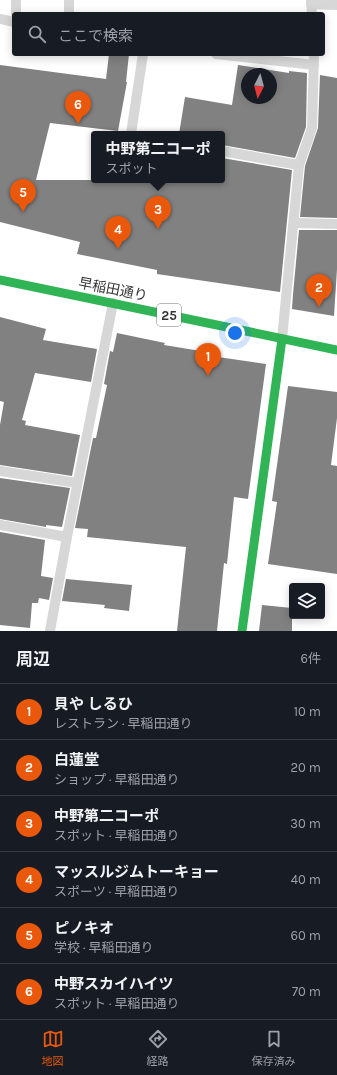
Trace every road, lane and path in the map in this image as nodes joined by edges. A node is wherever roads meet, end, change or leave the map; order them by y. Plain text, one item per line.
1 (16, 0) edge
2 (69, 0) edge
3 (337, 5) edge
4 (312, 6) edge
5 (16, 12) edge
6 (69, 12) edge
7 (0, 19) edge
8 (12, 22) edge
9 (143, 56) edge
10 (234, 56) edge
11 (314, 56) edge
12 (314, 65) junction
13 (131, 131) edge
14 (225, 152) edge
15 (299, 165) junction
16 (294, 222) junction
17 (337, 224) edge
18 (0, 280) edge
19 (113, 303) junction
20 (282, 339) junction
21 (337, 350) edge
22 (0, 471) edge
23 (77, 483) junction
24 (0, 525) edge
25 (67, 537) junction
26 (50, 631) edge
27 (242, 631) edge

1 - 5 lane
2 - 6 lane
3 - 4 lane
7 - 8 lane
9 - 13 lane
10 - 12 lane
11 - 12 lane
12 - 15 lane
14 - 15 lane
15 - 16 lane
16 - 17 lane
16 - 20 lane
18 - 19 main road, 早稲田通り / 25
19 - 20 main road, 早稲田通り / 25
19 - 23 lane
20 - 21 main road, 早稲田通り / 25
20 - 27 main road
22 - 23 lane
23 - 25 lane
24 - 25 lane
25 - 26 lane

